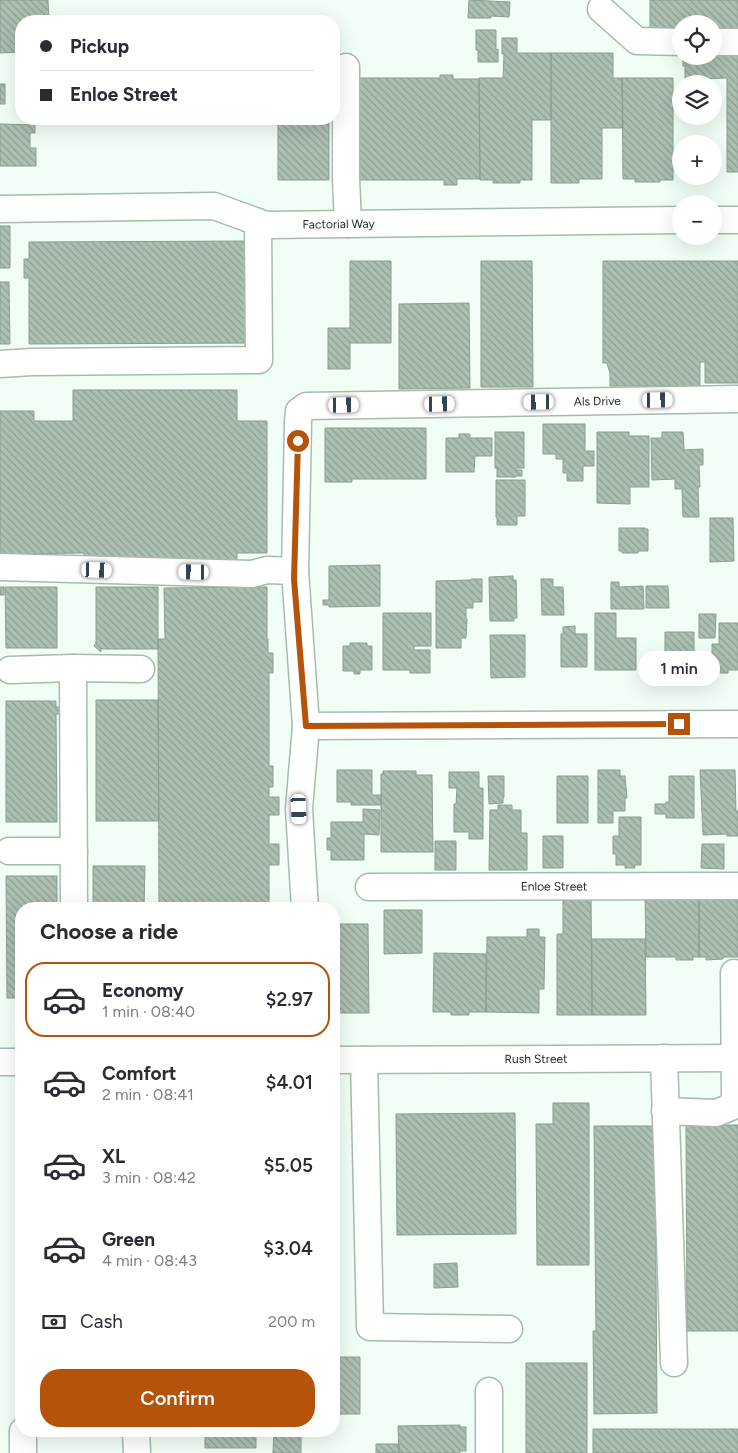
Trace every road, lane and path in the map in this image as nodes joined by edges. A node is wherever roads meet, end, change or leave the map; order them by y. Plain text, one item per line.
1 (601, 9) dead end
2 (672, 42) edge
3 (722, 42) edge
4 (738, 42) edge
5 (346, 67) dead end
6 (0, 209) edge
7 (672, 220) edge
8 (722, 220) edge
9 (738, 220) edge
10 (258, 222) junction
11 (348, 224) junction
12 (0, 364) edge
13 (738, 399) edge
14 (0, 567) edge
15 (295, 571) junction
16 (73, 668) junction
17 (141, 668) dead end
18 (10, 670) dead end
19 (738, 724) edge
20 (306, 726) junction
21 (9, 851) dead end
22 (74, 851) junction
23 (738, 886) edge
24 (369, 887) dead end
25 (74, 902) edge
26 (305, 902) edge
27 (734, 973) dead end
28 (664, 1058) junction
29 (737, 1058) edge
30 (340, 1060) edge
31 (364, 1060) junction
32 (0, 1062) edge
33 (15, 1062) edge
34 (665, 1111) junction
35 (509, 1329) dead end
36 (674, 1363) dead end
37 (489, 1390) dead end
38 (23, 1437) edge
39 (136, 1437) edge
40 (23, 1453) edge
41 (136, 1453) edge
42 (489, 1453) edge

1 - 2 street
3 - 4 street
5 - 11 street
6 - 10 street, Factorial Way
7 - 11 street, Factorial Way
8 - 9 street
10 - 11 street, Factorial Way
10 - 12 street
13 - 15 street, Als Drive
14 - 15 street
15 - 20 street
16 - 17 street
16 - 18 street
16 - 22 street
19 - 20 street
20 - 26 street
21 - 22 street
22 - 25 street
23 - 24 street, Enloe Street
27 - 29 street
28 - 29 street, Rush Street
28 - 31 street, Rush Street
28 - 34 street
29 - 34 street
30 - 31 street, Rush Street
31 - 35 street
32 - 33 street
34 - 36 street
37 - 42 street
38 - 40 street
39 - 41 street

